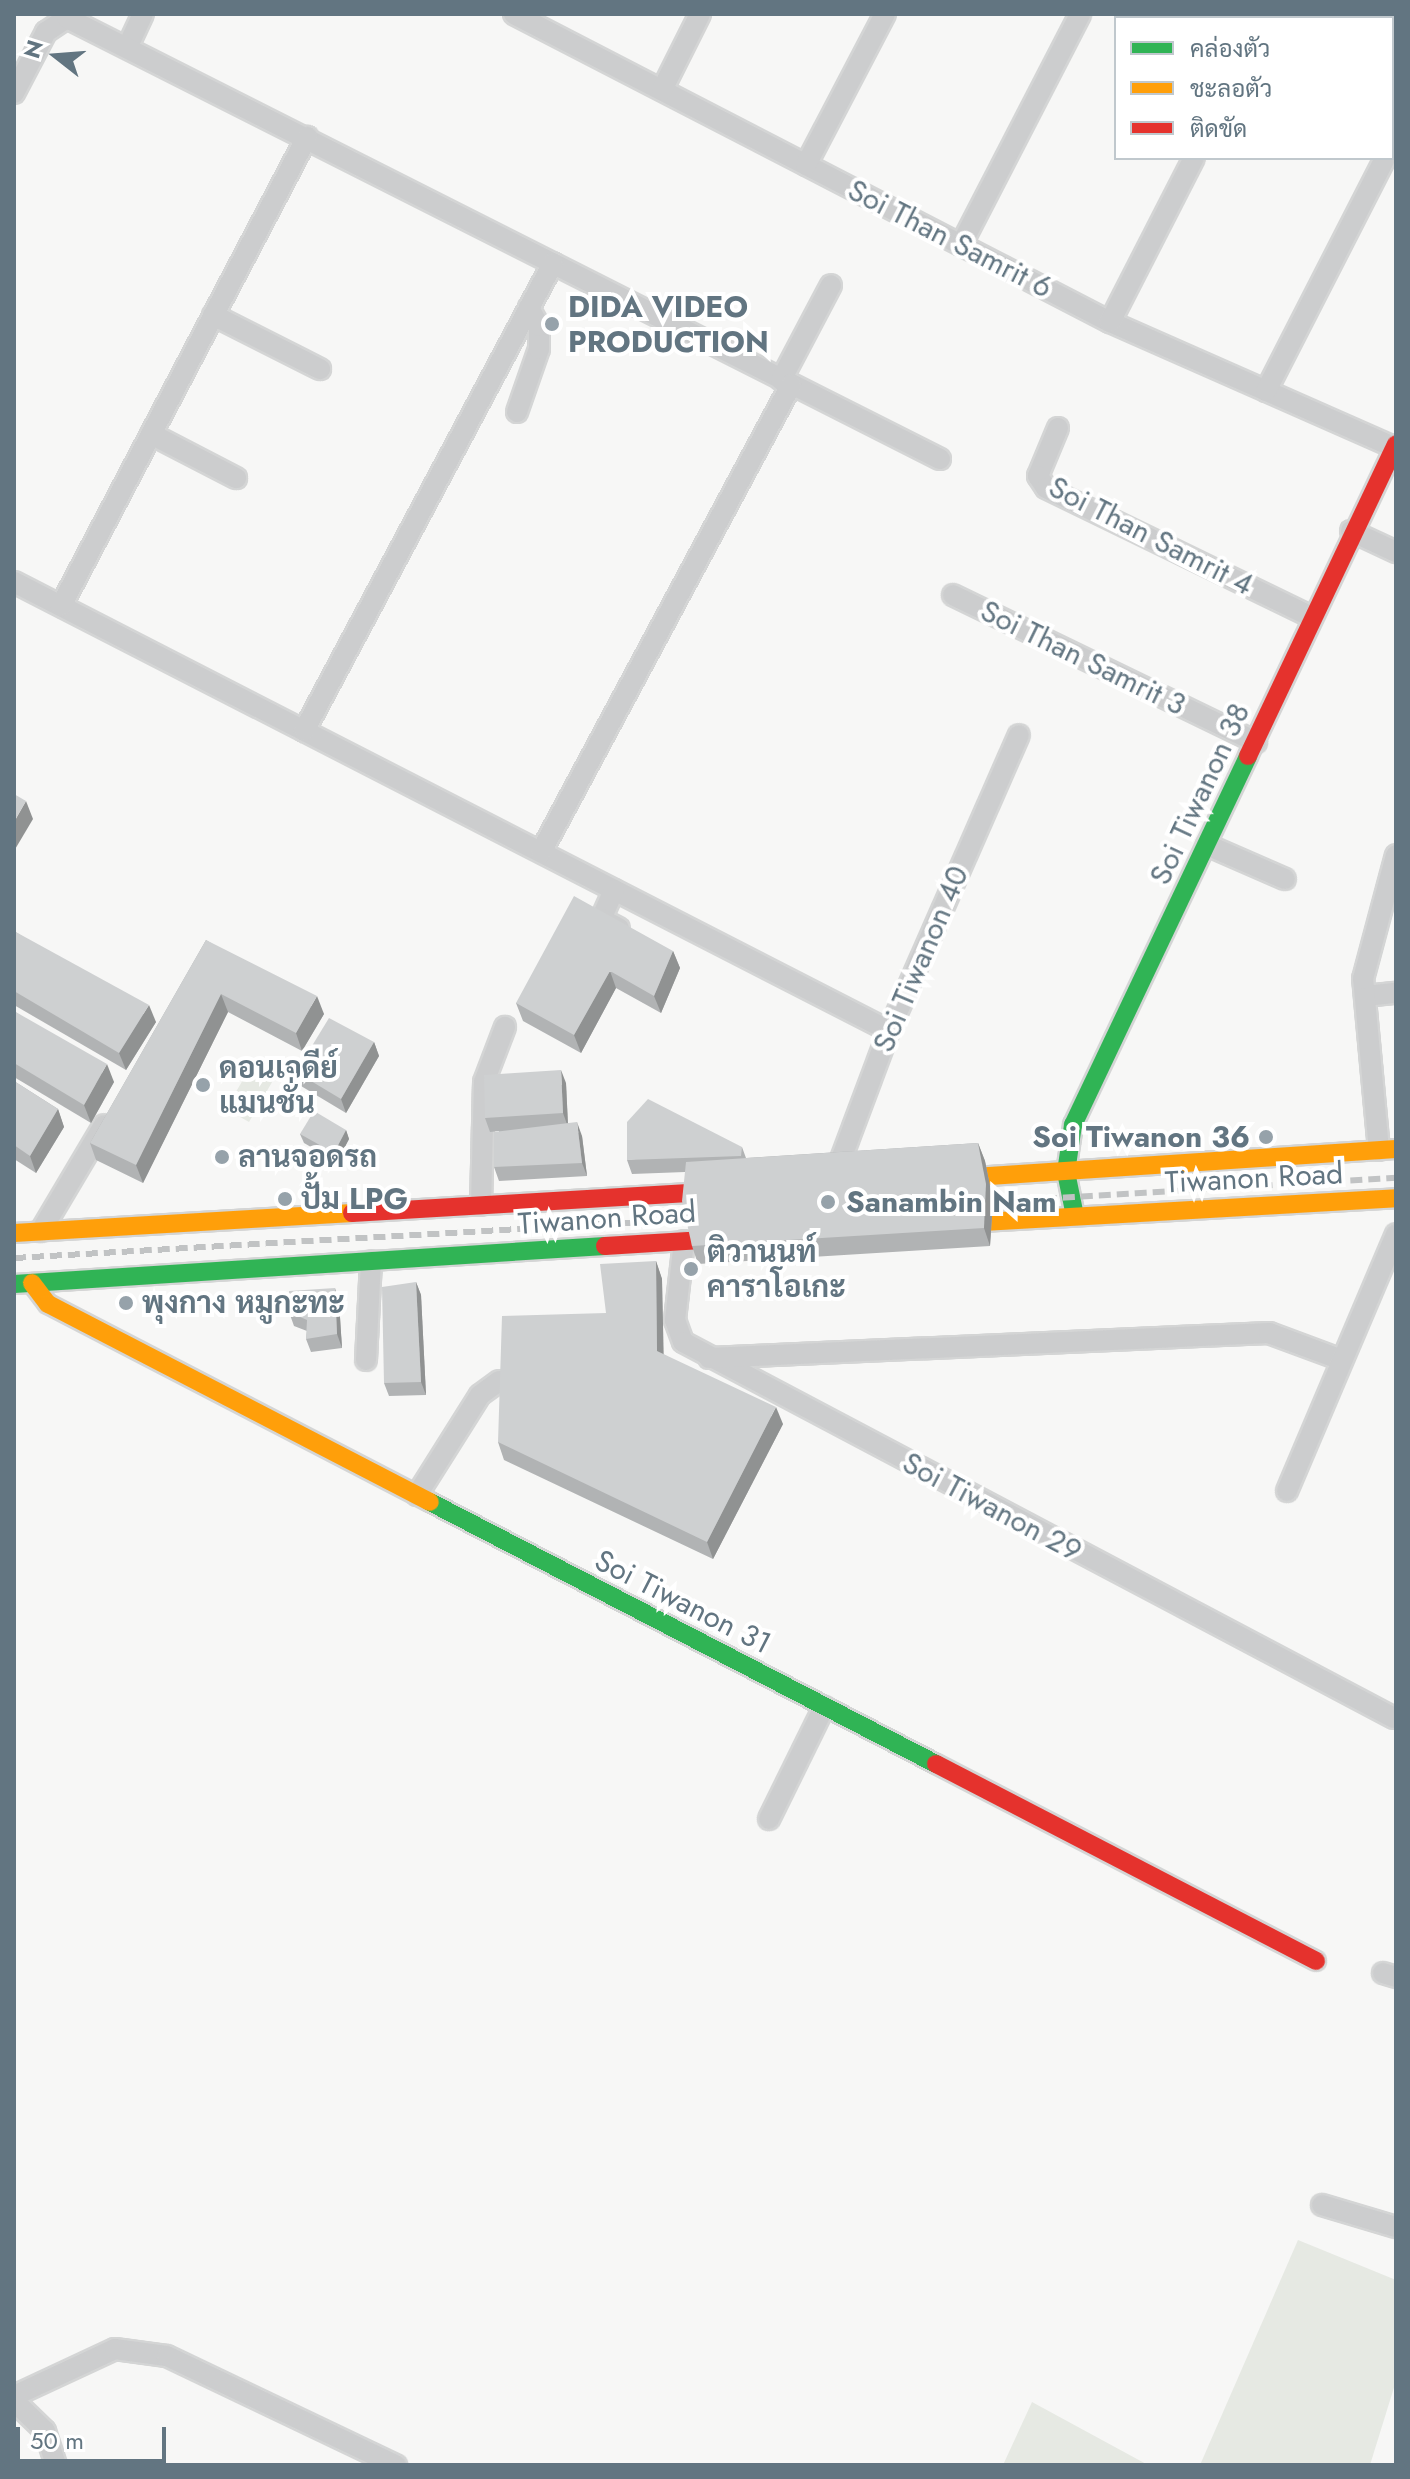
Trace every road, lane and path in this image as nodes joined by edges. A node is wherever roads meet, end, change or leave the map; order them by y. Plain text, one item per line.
1 (143, 14) edge
2 (514, 14) edge
3 (700, 14) edge
4 (885, 14) edge
5 (1080, 14) edge
6 (128, 46) junction
7 (662, 90) junction
8 (14, 93) edge
9 (307, 137) junction
10 (1193, 160) edge
11 (1384, 160) edge
12 (806, 165) junction
13 (961, 245) junction
14 (553, 263) junction
15 (831, 285) dead end
16 (529, 308) junction
17 (213, 315) junction
18 (1110, 322) junction
19 (320, 369) dead end
20 (786, 382) junction
21 (1266, 391) junction
22 (517, 412) dead end
23 (1058, 428) dead end
24 (151, 434) junction
25 (1395, 446) edge
26 (940, 459) dead end
27 (236, 478) dead end
28 (1351, 531) junction
29 (1396, 552) edge
30 (14, 582) edge
31 (953, 595) dead end
32 (61, 606) junction
33 (1312, 617) junction
34 (304, 731) junction
35 (1019, 735) dead end
36 (1256, 742) junction
37 (1207, 845) junction
38 (541, 852) junction
39 (1396, 855) edge
40 (1285, 879) dead end
41 (614, 890) junction
42 (639, 939) edge
43 (1396, 993) edge
44 (1365, 996) junction
45 (505, 1027) dead end
46 (889, 1031) junction
47 (113, 1109) edge
48 (1388, 1149) edge
49 (1066, 1172) junction
50 (926, 1180) edge
51 (832, 1186) edge
52 (753, 1190) edge
53 (1396, 1198) edge
54 (481, 1205) junction
55 (1075, 1216) junction
56 (934, 1225) edge
57 (41, 1231) junction
58 (14, 1233) edge
59 (1396, 1234) edge
60 (762, 1236) edge
61 (684, 1241) junction
62 (371, 1261) junction
63 (23, 1283) edge
64 (709, 1358) junction
65 (366, 1360) dead end
66 (1342, 1360) junction
67 (499, 1381) edge
68 (1287, 1491) dead end
69 (417, 1495) junction
70 (824, 1707) junction
71 (1394, 1718) dead end
72 (769, 1819) dead end
73 (1316, 1961) dead end
74 (1322, 2205) dead end
75 (1396, 2227) edge
76 (14, 2399) edge
77 (56, 2465) edge
78 (396, 2465) edge

1 - 6 street
2 - 7 street, Soi Than Samrit 6
3 - 7 street
4 - 12 street
5 - 13 street
6 - 8 street
6 - 9 street
7 - 12 street, Soi Than Samrit 6
9 - 14 street
9 - 17 street
10 - 18 street
11 - 21 street
12 - 13 street, Soi Than Samrit 6
13 - 18 street, Soi Than Samrit 6
14 - 16 street
14 - 20 street
15 - 20 street
16 - 22 street
16 - 34 street
17 - 19 street
17 - 24 street
18 - 21 street, Soi Than Samrit 6
20 - 26 street
20 - 38 street
21 - 25 street, Soi Than Samrit 6
23 - 33 street, Soi Than Samrit 4
24 - 27 street
24 - 32 street
25 - 28 main road, Soi Tiwanon 38
28 - 29 street
28 - 33 main road, Soi Tiwanon 38
30 - 32 street
31 - 36 street, Soi Than Samrit 3
32 - 34 street
33 - 36 main road, Soi Tiwanon 38
34 - 38 street
35 - 46 street, Soi Tiwanon 40
36 - 37 main road, Soi Tiwanon 38
37 - 40 street
37 - 49 main road, Soi Tiwanon 38
38 - 41 street
39 - 44 street
41 - 42 street
41 - 46 street
43 - 44 street
44 - 48 street
45 - 54 street
46 - 51 street, Soi Tiwanon 40
47 - 57 street
48 - 49 main road, Tiwanon Road
49 - 50 main road, Tiwanon Road
49 - 55 main road
52 - 54 main road, Tiwanon Road
53 - 55 main road, Tiwanon Road
54 - 57 main road, Tiwanon Road
55 - 56 main road, Tiwanon Road
57 - 58 main road, Tiwanon Road
59 - 66 street
60 - 61 main road, Tiwanon Road
61 - 62 main road, Tiwanon Road
61 - 64 street, Soi Tiwanon 29
62 - 63 main road, Tiwanon Road
62 - 65 street
63 - 69 main road, Soi Tiwanon 31
64 - 66 street
64 - 71 street, Soi Tiwanon 29
66 - 68 street
67 - 69 street
69 - 70 main road, Soi Tiwanon 31
70 - 72 street
70 - 73 main road, Soi Tiwanon 31
74 - 75 street
76 - 77 street
76 - 78 street

